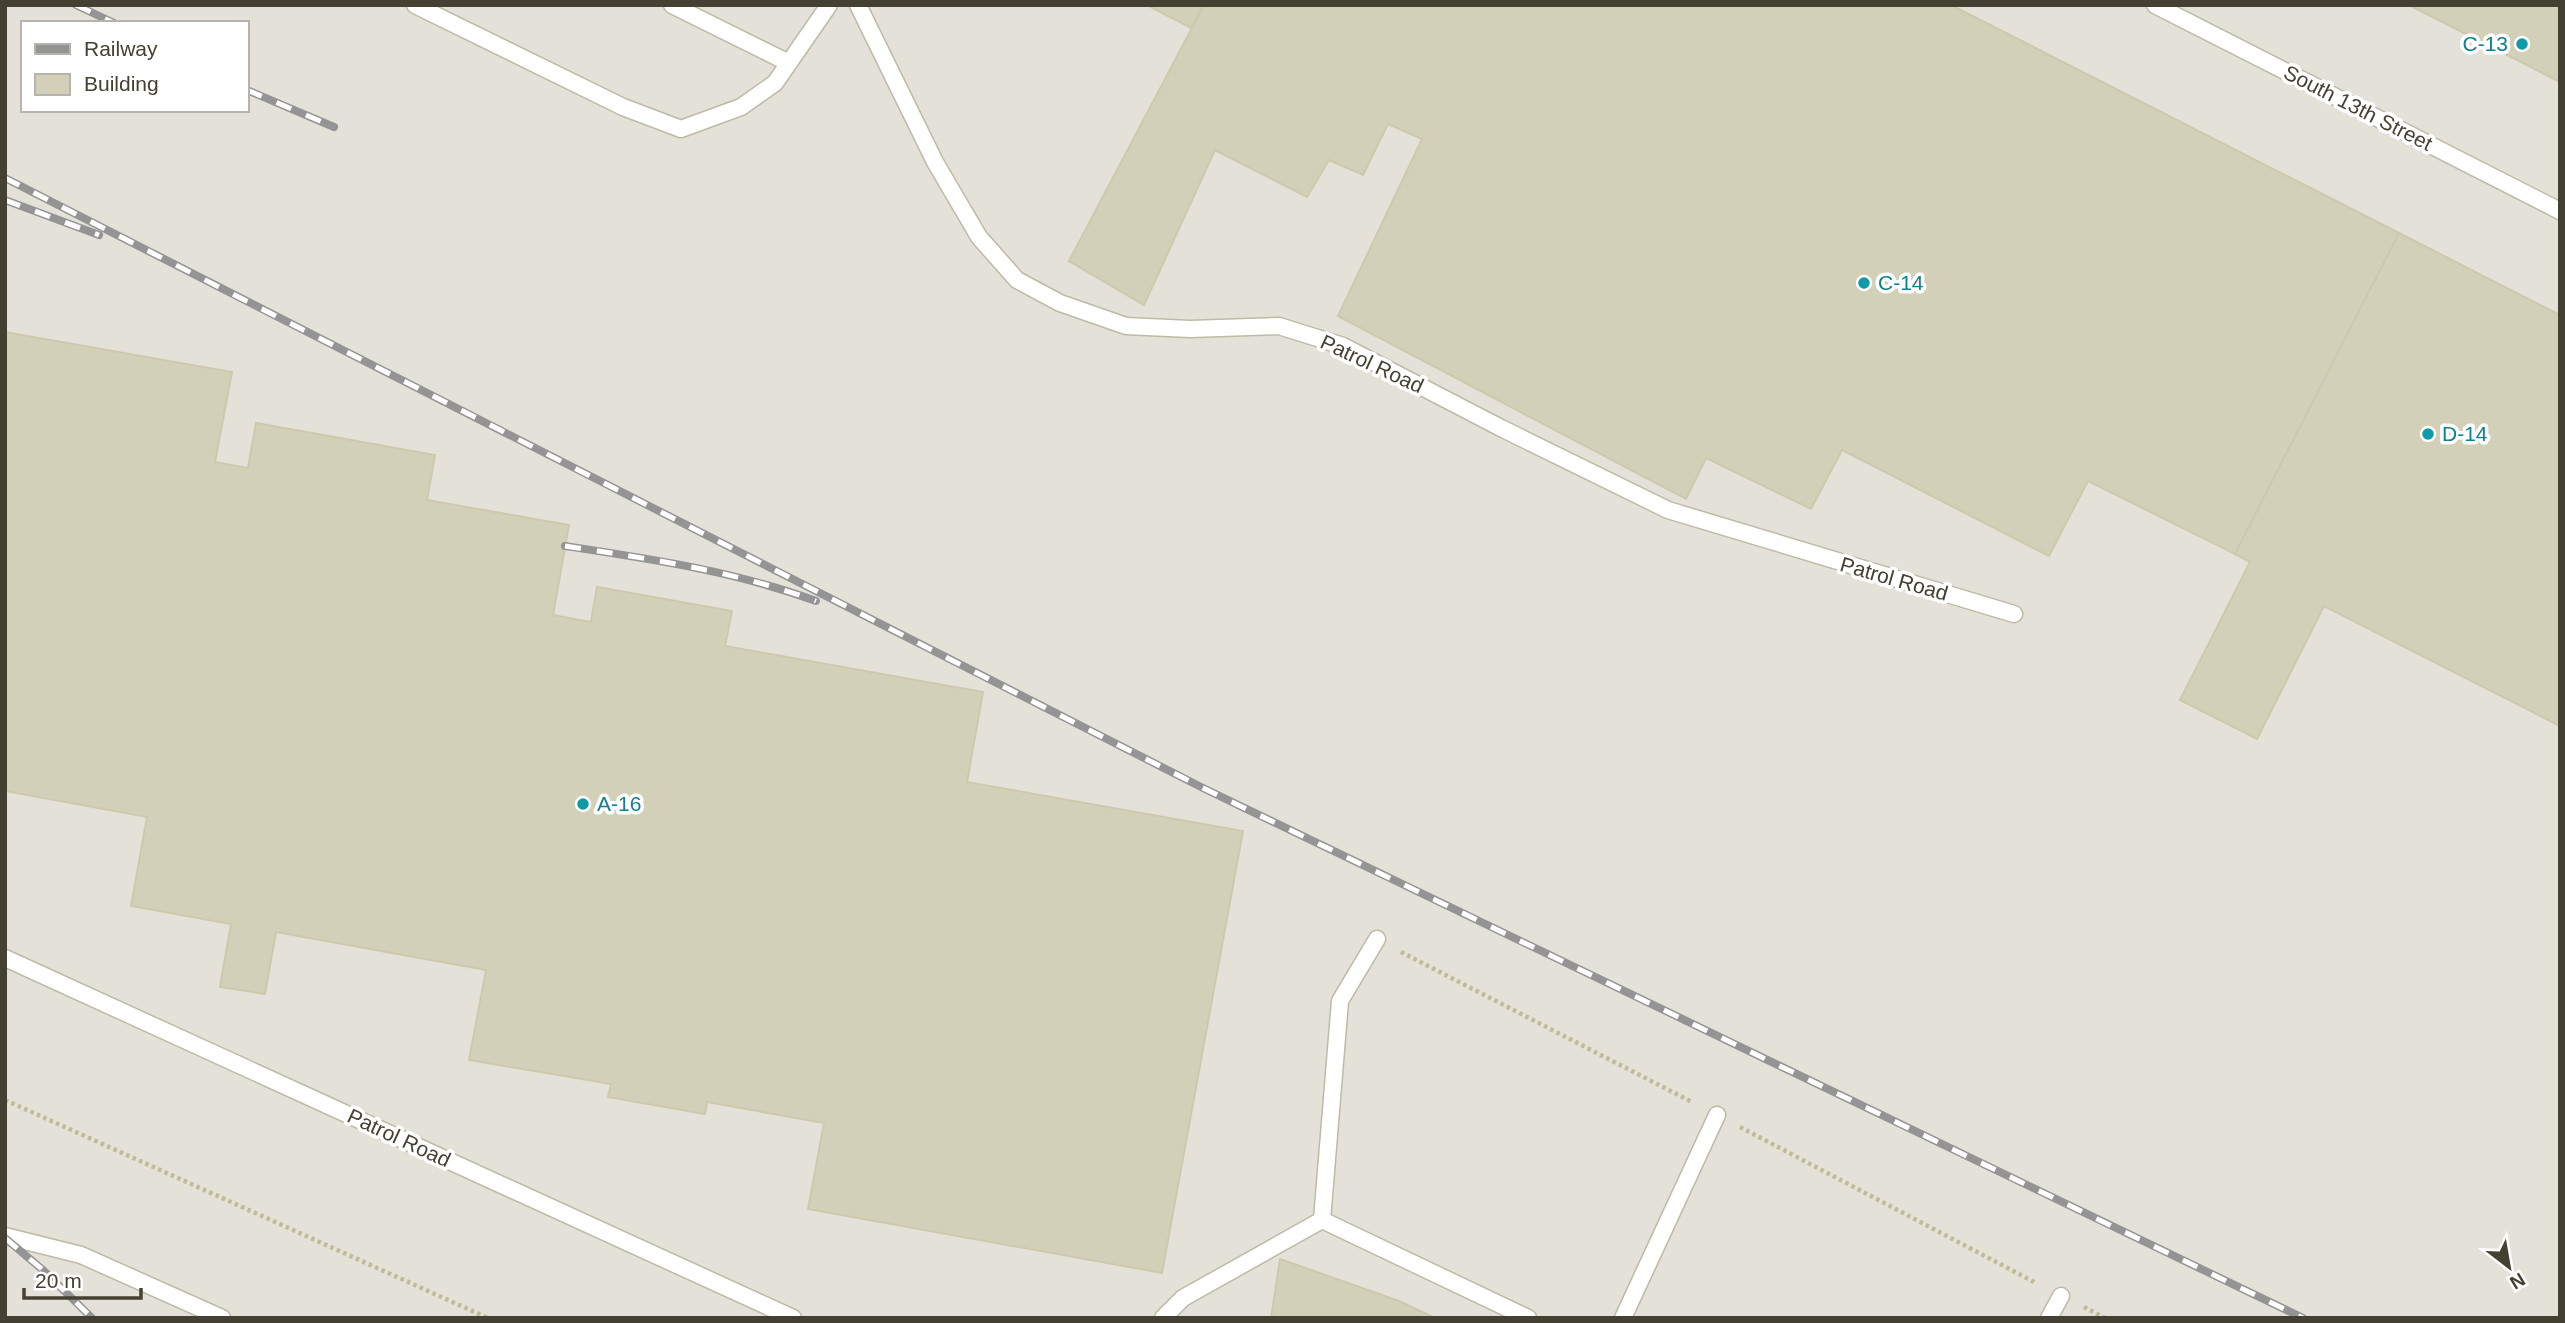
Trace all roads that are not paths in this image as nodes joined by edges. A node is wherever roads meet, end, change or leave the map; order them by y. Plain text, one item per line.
1 (415, 5) edge
2 (672, 5) edge
3 (829, 5) edge
4 (858, 5) edge
5 (2155, 5) edge
6 (789, 63) junction
7 (2560, 211) edge
8 (2014, 614) dead end
9 (1377, 939) dead end
10 (5, 958) edge
11 (1717, 1115) dead end
12 (1322, 1220) junction
13 (5, 1236) edge
14 (2061, 1296) dead end
15 (222, 1318) edge
16 (793, 1318) edge
17 (1163, 1318) edge
18 (1528, 1318) edge
19 (1623, 1318) edge
20 (2049, 1318) edge

1 - 6 lane
2 - 6 lane
3 - 6 lane
4 - 8 lane, Patrol Road
5 - 7 lane, South 13th Street
9 - 12 lane
10 - 16 lane, Patrol Road
11 - 19 lane
12 - 17 lane
12 - 18 lane
13 - 15 lane
14 - 20 lane

